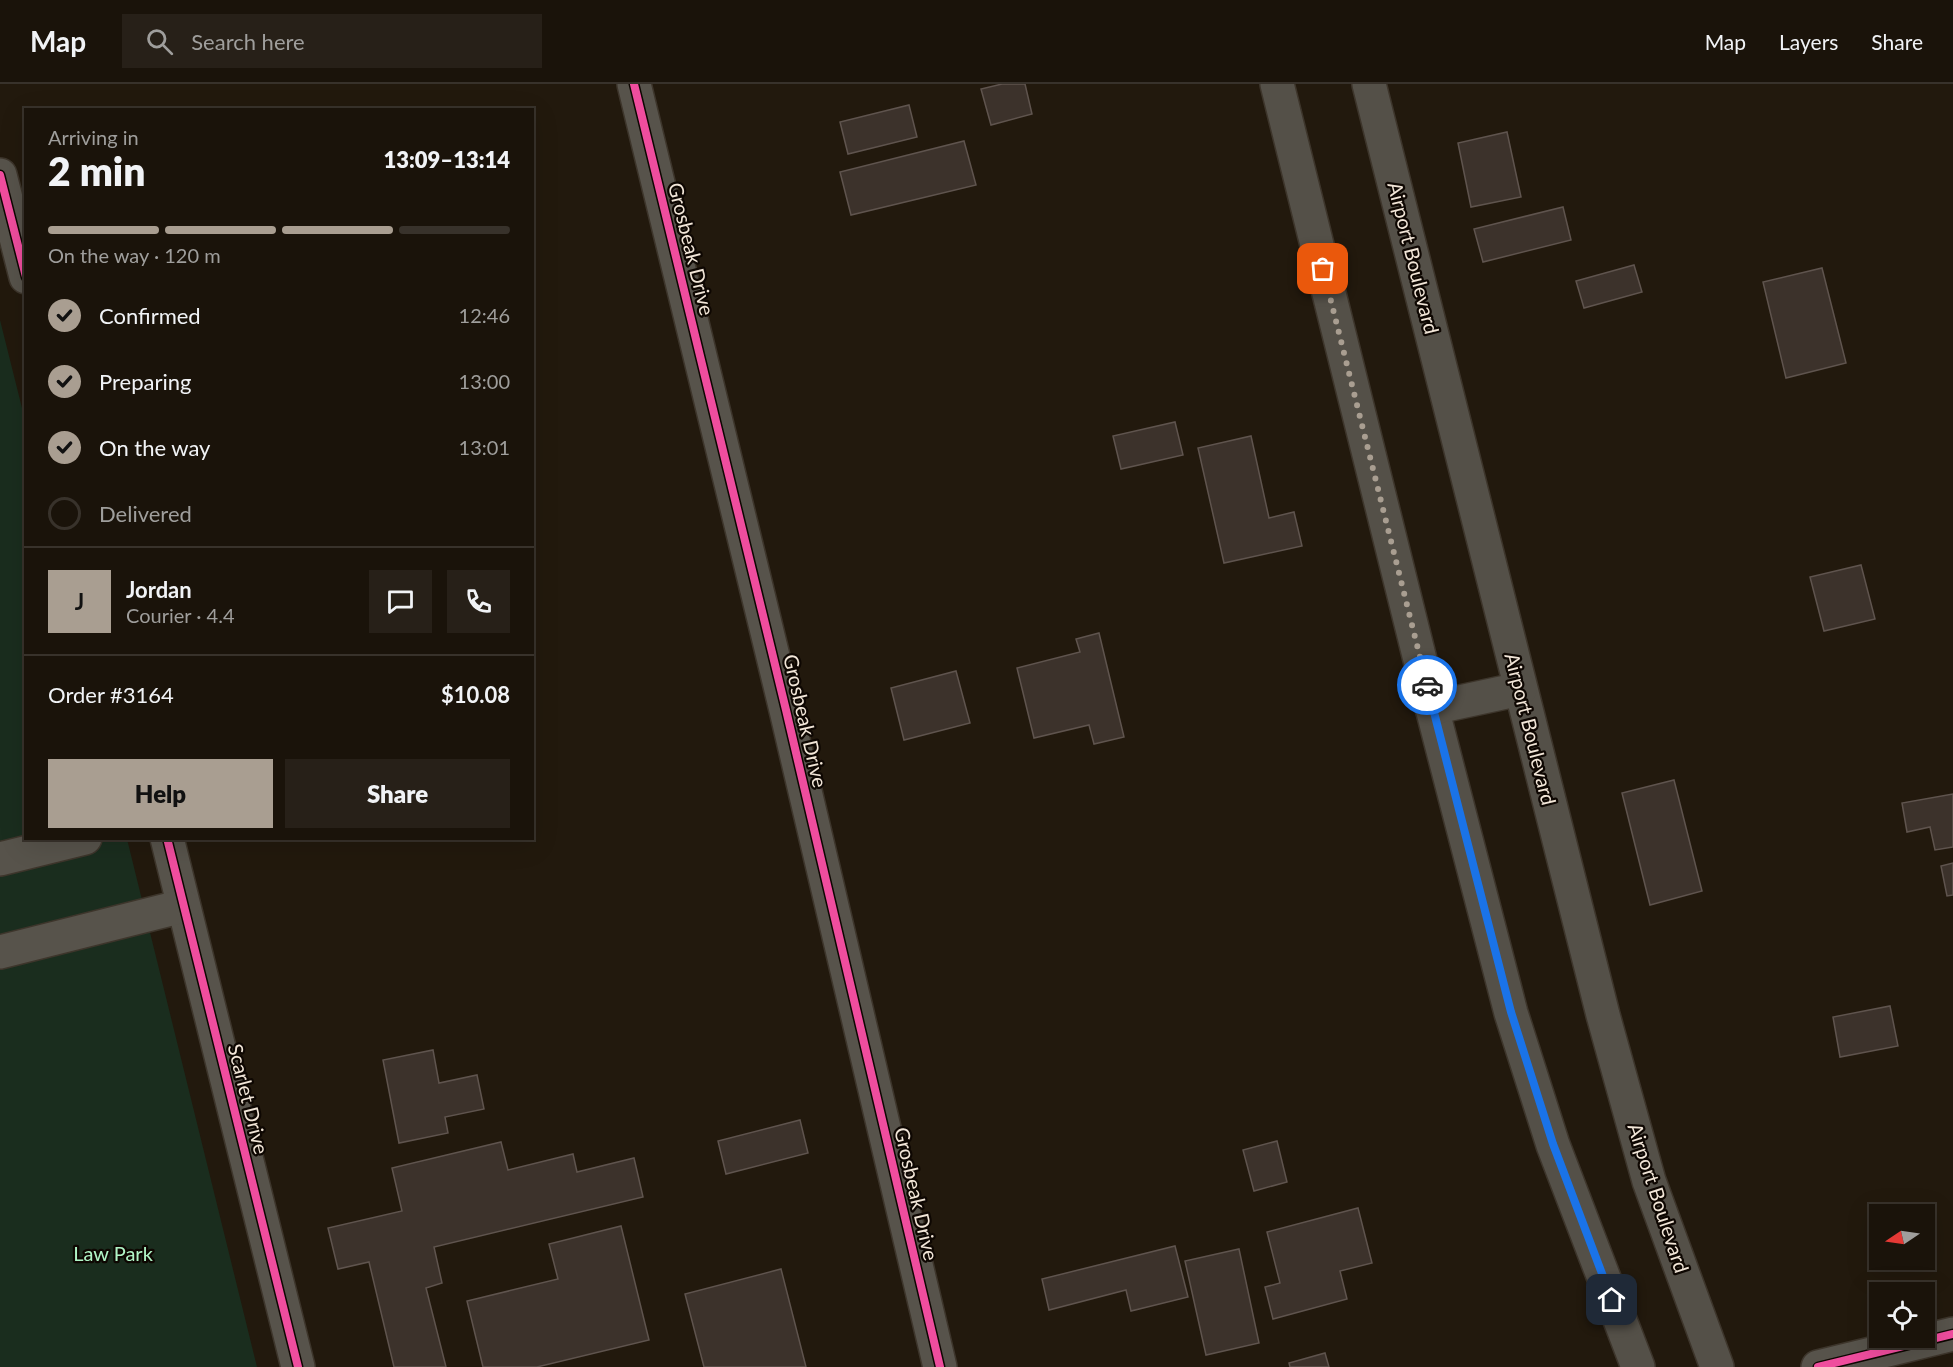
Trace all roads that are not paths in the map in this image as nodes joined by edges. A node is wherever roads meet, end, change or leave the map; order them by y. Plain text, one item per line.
1 (634, 84) edge
2 (1276, 84) edge
3 (1369, 84) edge
4 (0, 176) edge
5 (24, 269) edge
6 (1520, 689) junction
7 (1432, 708) junction
8 (77, 840) edge
9 (167, 840) edge
10 (0, 859) edge
11 (183, 906) junction
12 (0, 952) edge
13 (1953, 1334) edge
14 (298, 1367) edge
15 (940, 1367) edge
16 (1638, 1367) edge
17 (1717, 1367) edge
18 (1818, 1367) edge

1 - 15 street, Grosbeak Drive
2 - 7 main road
3 - 6 main road, Airport Boulevard
4 - 5 street
6 - 7 main road
6 - 17 main road, Airport Boulevard
7 - 16 main road
8 - 10 street
9 - 11 street, Scarlet Drive
11 - 12 street
11 - 14 street, Scarlet Drive
13 - 18 street

